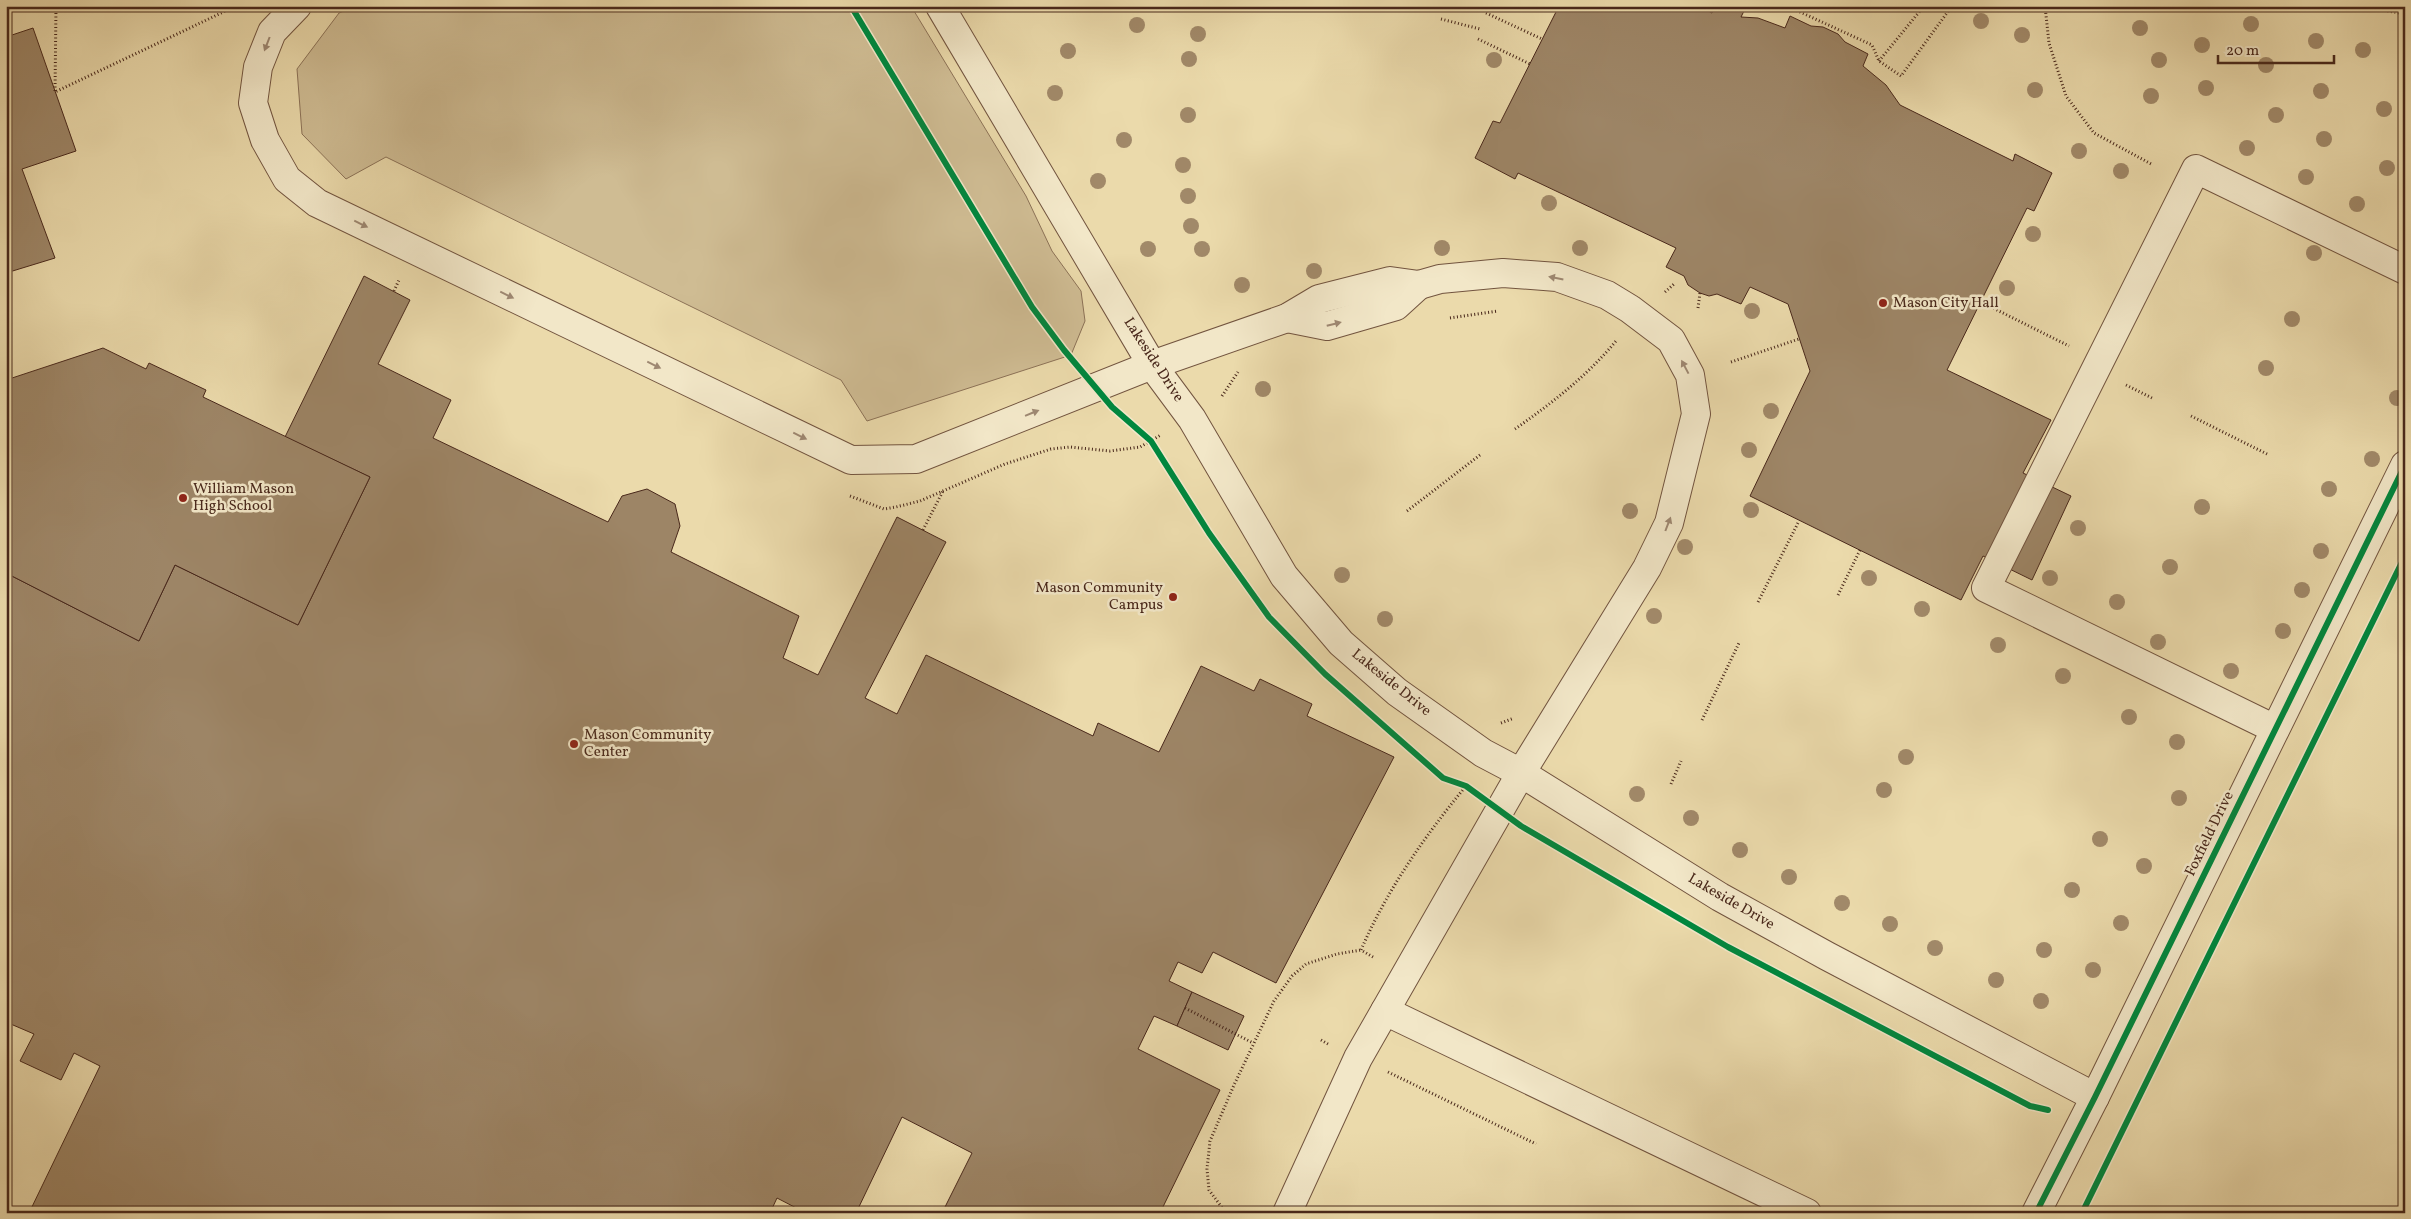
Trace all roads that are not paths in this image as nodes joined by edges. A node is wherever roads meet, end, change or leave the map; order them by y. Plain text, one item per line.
1 (297, 6) edge
2 (940, 6) edge
3 (2405, 270) edge
4 (1152, 365) junction
5 (2405, 465) edge
6 (2275, 730) junction
7 (1521, 773) junction
8 (1385, 1011) junction
9 (2095, 1097) junction
10 (1287, 1213) edge
11 (1807, 1213) edge
12 (2036, 1213) edge

1 -> 4 street
2 - 4 street, Lakeside Drive
3 - 6 street
4 - 7 street, Lakeside Drive
7 -> 4 street
5 - 6 street, Foxfield Drive
6 - 9 street, Foxfield Drive
7 - 8 street
7 - 9 street, Lakeside Drive
8 - 10 street
8 - 11 street
9 - 12 street, Foxfield Drive

